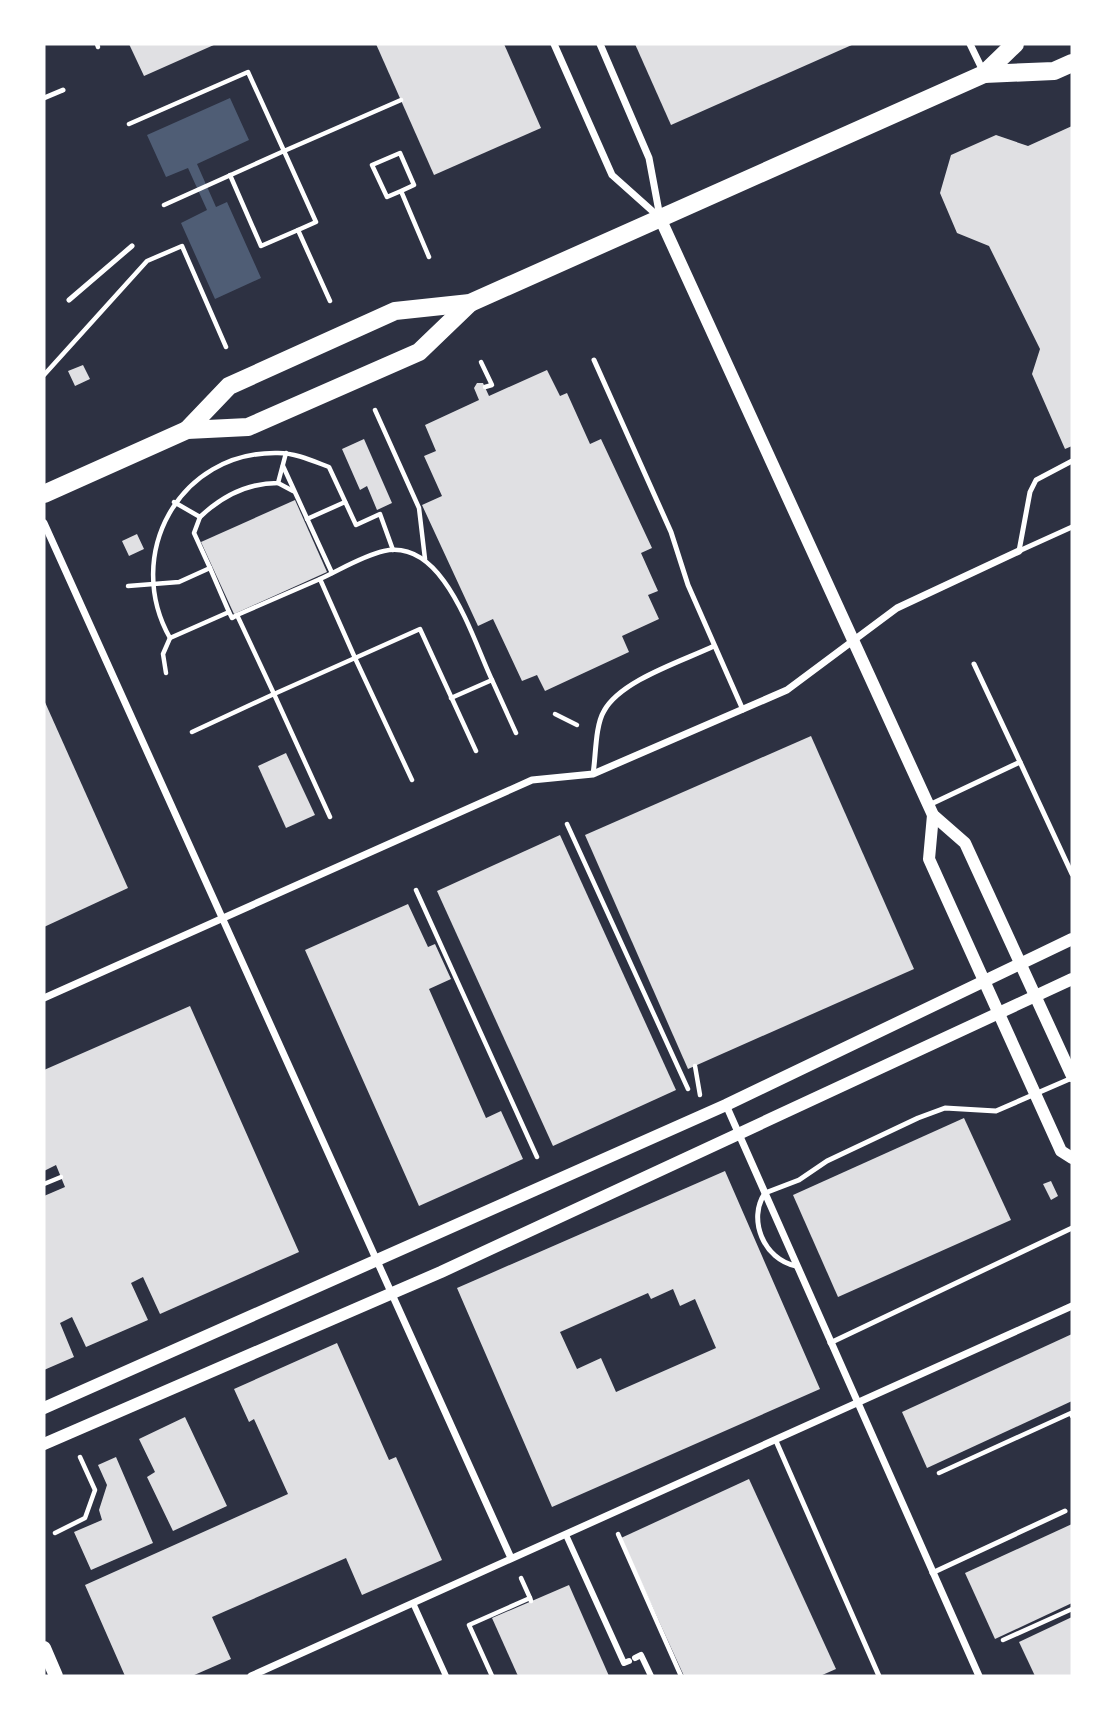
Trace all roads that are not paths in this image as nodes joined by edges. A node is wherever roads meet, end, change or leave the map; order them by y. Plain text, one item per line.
1 (554, 44) edge
2 (600, 44) edge
3 (970, 44) edge
4 (1015, 44) edge
5 (1072, 63) edge
6 (984, 74) junction
7 (63, 90) dead end
8 (44, 98) edge
9 (660, 218) junction
10 (132, 246) dead end
11 (69, 300) dead end
12 (470, 303) junction
13 (594, 360) dead end
14 (187, 430) junction
15 (1072, 461) edge
16 (44, 494) edge
17 (44, 523) edge
18 (1072, 527) edge
19 (1019, 551) junction
20 (855, 642) junction
21 (715, 646) junction
22 (974, 664) dead end
23 (743, 710) junction
24 (1020, 762) junction
25 (593, 774) junction
26 (931, 810) junction
27 (1072, 874) edge
28 (222, 919) junction
29 (1072, 939) edge
30 (1020, 964) junction
31 (1072, 979) edge
32 (982, 982) junction
33 (1036, 997) junction
34 (44, 998) edge
35 (998, 1014) junction
36 (1072, 1077) edge
37 (1035, 1096) junction
38 (726, 1105) junction
39 (739, 1136) junction
40 (1072, 1158) edge
41 (765, 1193) junction
42 (1072, 1228) edge
43 (376, 1261) junction
44 (796, 1265) junction
45 (391, 1294) junction
46 (1072, 1306) edge
47 (830, 1343) junction
48 (858, 1405) junction
49 (44, 1408) edge
50 (776, 1441) junction
51 (44, 1444) edge
52 (1065, 1511) dead end
53 (566, 1535) junction
54 (511, 1558) junction
55 (932, 1573) junction
56 (413, 1602) junction
57 (44, 1648) edge
58 (56, 1676) edge
59 (251, 1676) edge
60 (446, 1676) edge
61 (651, 1676) edge
62 (879, 1676) edge
63 (979, 1676) edge

1 - 9 street
2 - 9 street
3 - 6 street
4 - 6 main road
5 - 6 main road
6 - 9 main road
7 - 8 lane
9 - 12 main road
9 - 20 street
10 - 11 lane
12 - 14 main road
12 - 14 main road
13 - 21 lane
14 - 16 main road
15 - 19 lane
17 - 28 street
18 - 19 lane
19 - 20 street
20 - 23 street
20 - 26 street
21 - 23 lane
21 - 25 lane
22 - 24 lane
23 - 25 street
24 - 26 lane
24 - 27 lane
25 - 28 street
26 - 30 street
26 - 32 street
28 - 34 street
28 - 43 street
29 - 30 street
30 - 32 street
30 - 33 street
31 - 33 street
32 - 35 street
32 - 38 street
33 - 35 street
33 - 36 street
35 - 37 street
35 - 39 street
36 - 37 lane
37 - 40 street
37 - 41 lane
38 - 39 street
38 - 43 street
39 - 41 street
39 - 45 street
41 - 44 street
41 - 44 lane
42 - 47 lane
43 - 45 street
43 - 49 street
44 - 47 street
45 - 51 street
45 - 54 street
46 - 48 street
47 - 48 street
48 - 50 street
48 - 55 street
50 - 53 street
50 - 62 lane
52 - 55 lane
53 - 54 street
53 - 61 street
54 - 56 street
55 - 63 street
56 - 59 street
56 - 60 street
57 - 58 main road

